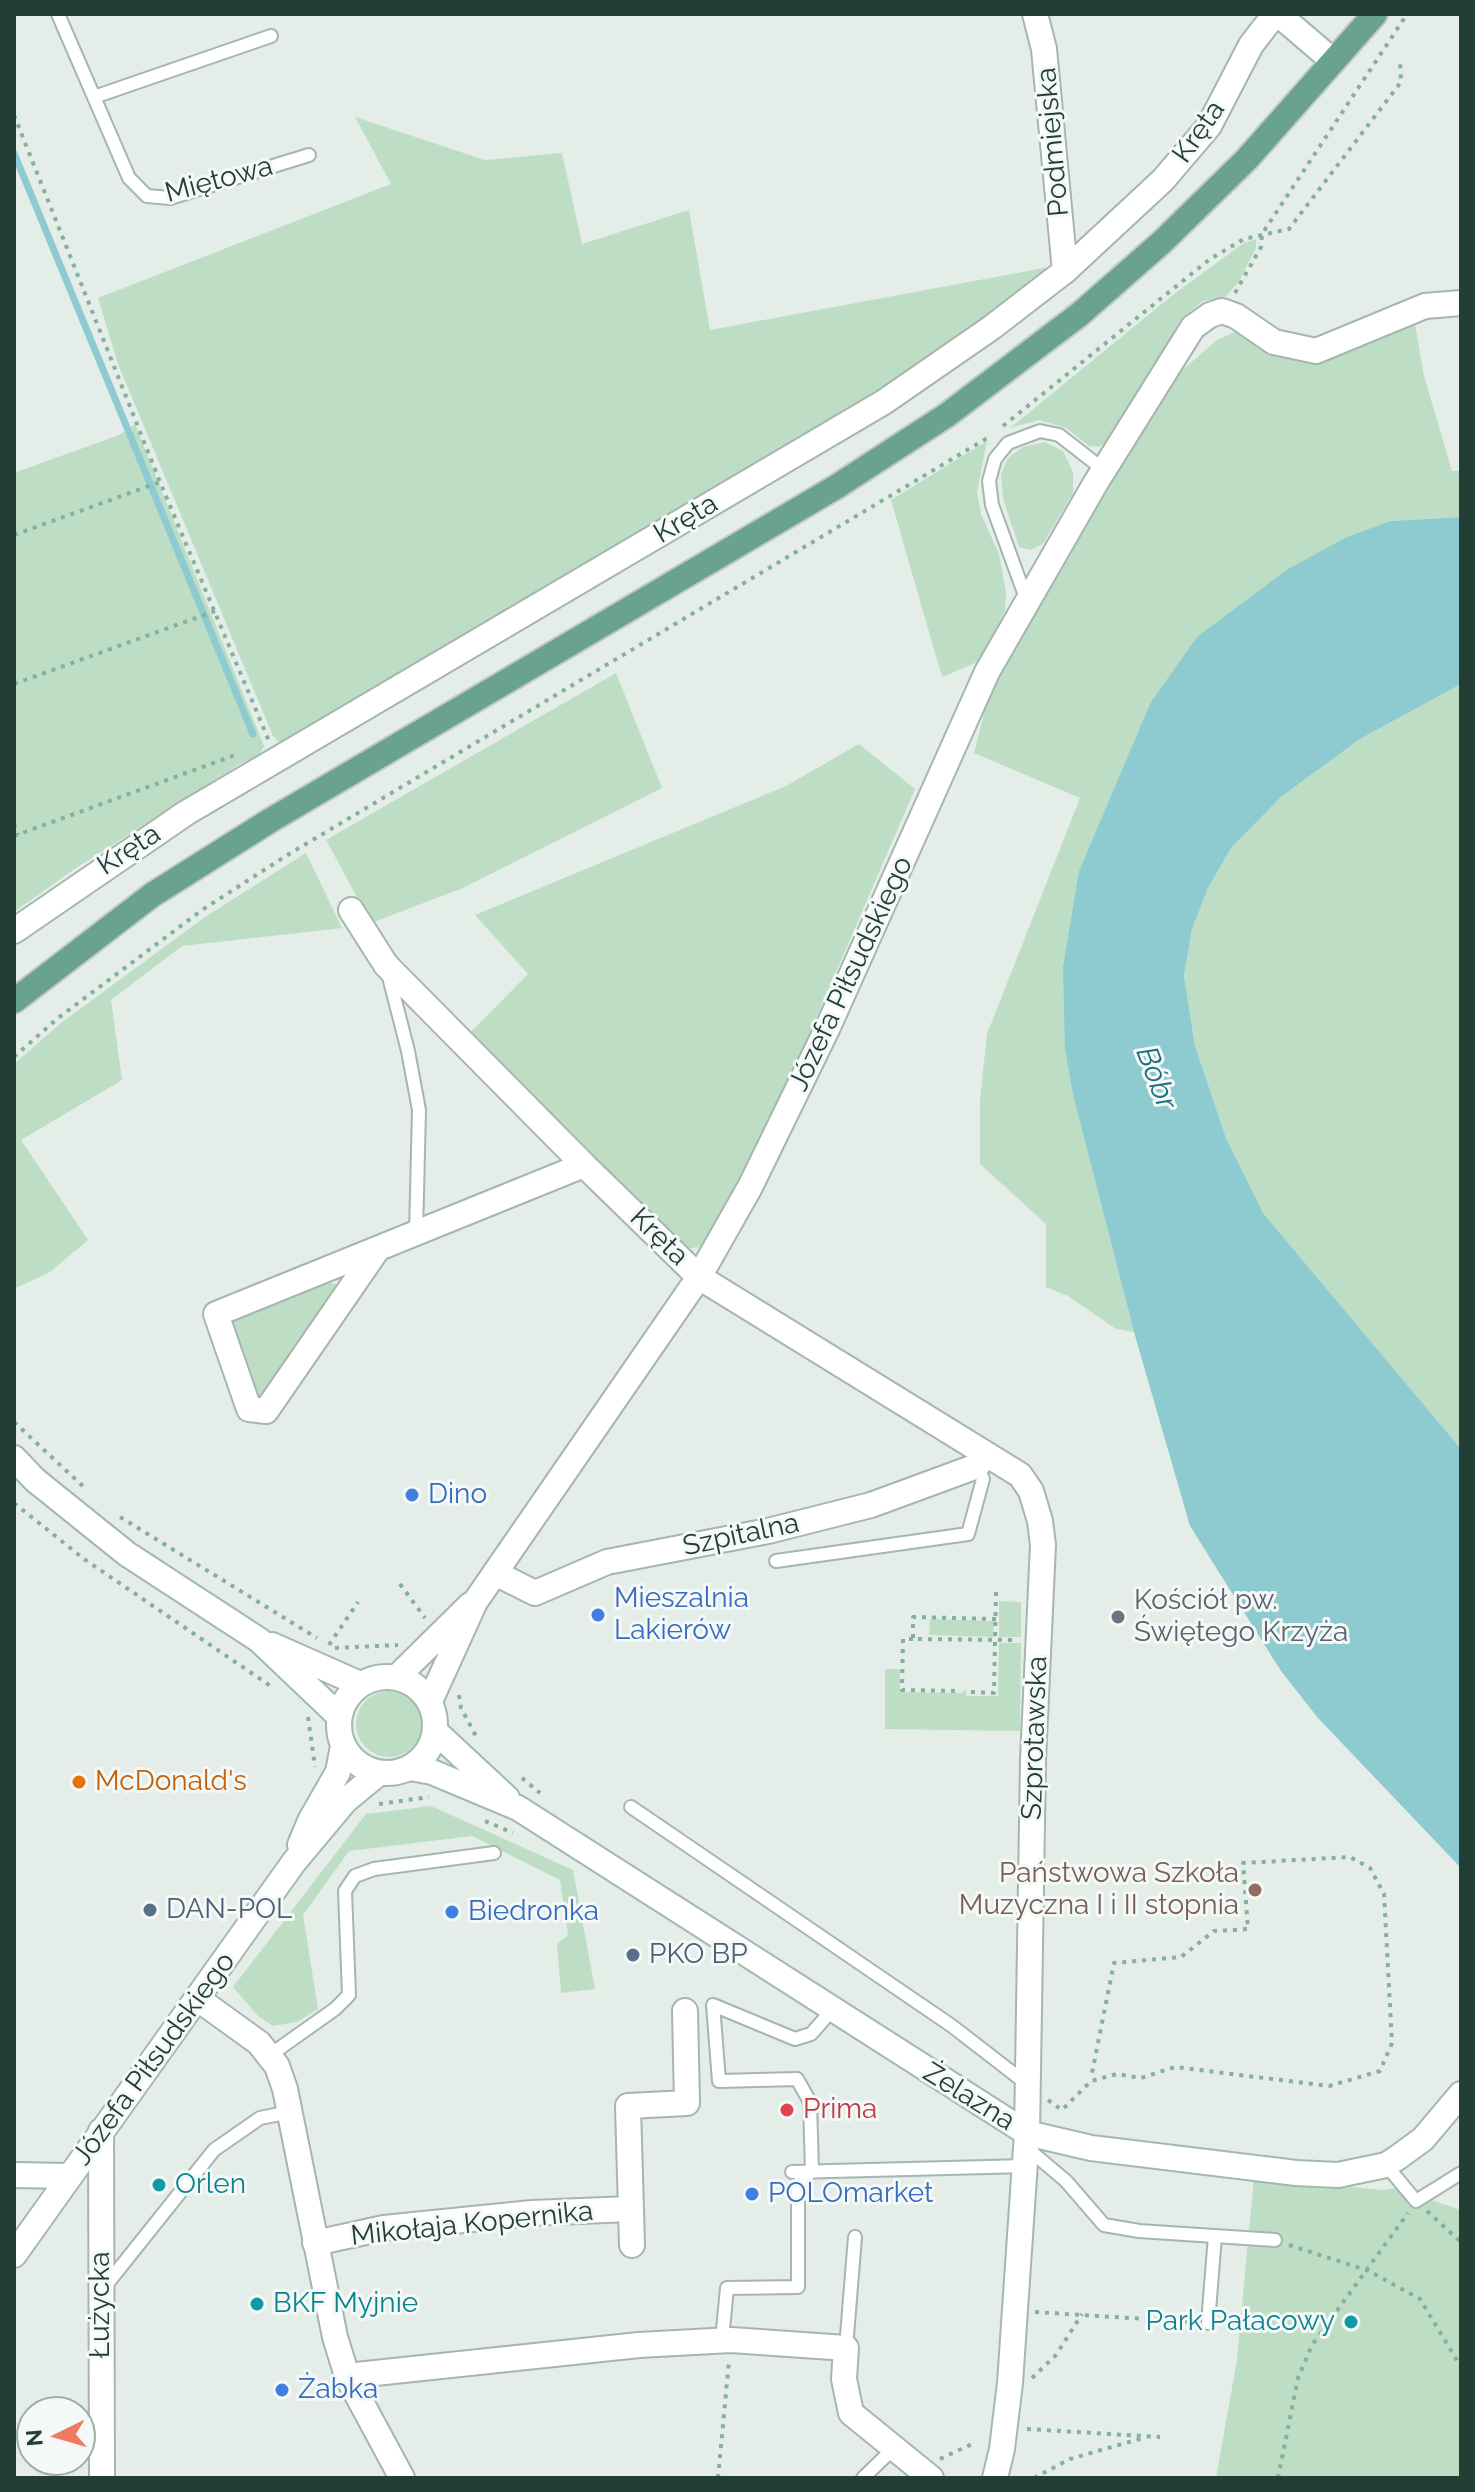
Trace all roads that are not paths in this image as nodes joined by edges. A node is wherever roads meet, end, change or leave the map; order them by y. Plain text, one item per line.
1 (58, 14) edge
2 (1035, 14) edge
3 (1277, 14) edge
4 (1375, 14) edge
5 (271, 36) dead end
6 (1333, 61) junction
7 (94, 97) junction
8 (309, 155) dead end
9 (1065, 271) junction
10 (1461, 303) edge
11 (1104, 470) junction
12 (1027, 602) junction
13 (351, 910) dead end
14 (14, 931) edge
15 (386, 965) junction
16 (14, 1001) edge
17 (584, 1165) junction
18 (416, 1234) junction
19 (377, 1250) junction
20 (699, 1277) junction
21 (14, 1458) edge
22 (982, 1460) junction
23 (776, 1561) dead end
24 (495, 1573) junction
25 (475, 1602) junction
26 (259, 1640) junction
27 (397, 1677) junction
28 (360, 1684) junction
29 (430, 1701) junction
30 (339, 1716) junction
31 (436, 1732) junction
32 (343, 1746) junction
33 (410, 1768) junction
34 (379, 1773) junction
35 (631, 1807) dead end
36 (518, 1808) junction
37 (494, 1853) dead end
38 (294, 1862) junction
39 (198, 1999) junction
40 (833, 2009) junction
41 (685, 2011) dead end
42 (270, 2055) junction
43 (1027, 2084) junction
44 (1461, 2094) edge
45 (290, 2112) junction
46 (101, 2131) junction
47 (1027, 2149) junction
48 (1386, 2165) junction
49 (812, 2171) junction
50 (792, 2172) dead end
51 (1461, 2173) edge
52 (14, 2175) edge
53 (69, 2176) junction
54 (630, 2209) junction
55 (1215, 2236) junction
56 (855, 2237) dead end
57 (1275, 2240) road end
58 (315, 2243) junction
59 (632, 2245) dead end
60 (14, 2255) edge
61 (101, 2291) junction
62 (1208, 2323) road end
63 (727, 2340) junction
64 (846, 2348) junction
65 (347, 2376) junction
66 (895, 2447) junction
67 (925, 2473) edge
68 (102, 2478) edge
69 (402, 2478) edge
70 (863, 2478) edge
71 (995, 2478) edge

1 - 7 lane, Miętowa
2 - 9 street, Podmiejska
3 - 6 street
3 - 9 street, Kręta
4 - 6 main road
5 - 7 lane
6 - 16 main road
7 - 8 lane, Miętowa
9 - 14 street, Kręta
10 - 11 street, Józefa Piłsudskiego
11 - 12 street, Józefa Piłsudskiego
11 - 12 lane
12 - 20 street, Józefa Piłsudskiego
13 - 15 street, Kręta
15 - 17 street, Kręta
15 - 18 lane
17 - 18 street
17 - 20 street, Kręta
18 - 19 street
19 - 19 street
20 - 22 street, Szprotawska
20 - 24 street, Józefa Piłsudskiego
21 - 26 street
22 - 23 lane
22 - 24 street, Szpitalna
22 - 43 street, Szprotawska
24 - 25 street, Józefa Piłsudskiego
25 - 27 street
25 - 29 street
26 - 28 street
26 - 30 street
27 - 28 street
27 - 29 street
28 - 30 street
29 - 31 street
30 - 32 street
31 - 33 street
31 - 36 street
32 - 34 street
32 - 38 street
33 - 34 street
33 - 36 street
34 - 38 street
35 - 43 lane
36 - 40 street, Żelazna
37 - 42 lane
38 - 39 street, Józefa Piłsudskiego
39 - 42 street, Mikołaja Kopernika
39 - 46 street, Józefa Piłsudskiego
40 - 47 street, Żelazna
40 - 49 lane
41 - 54 street, Mikołaja Kopernika
42 - 45 street, Mikołaja Kopernika
43 - 47 street, Szprotawska
44 - 48 street, Żelazna
45 - 58 street, Mikołaja Kopernika
45 - 61 lane
46 - 53 street, Józefa Piłsudskiego
46 - 61 street, Łużycka
47 - 48 street, Żelazna
47 - 49 lane
47 - 55 lane
47 - 71 street, Szprotawska
48 - 51 lane
49 - 50 lane
49 - 63 lane
52 - 53 street
53 - 60 street, Józefa Piłsudskiego
54 - 58 street, Mikołaja Kopernika
54 - 59 street, Mikołaja Kopernika
55 - 57 lane
55 - 62 lane
56 - 64 lane
58 - 65 street, Mikołaja Kopernika
61 - 68 street, Łużycka
63 - 64 street
63 - 65 street
64 - 66 street
65 - 69 street, Mikołaja Kopernika
66 - 67 street
66 - 70 lane

